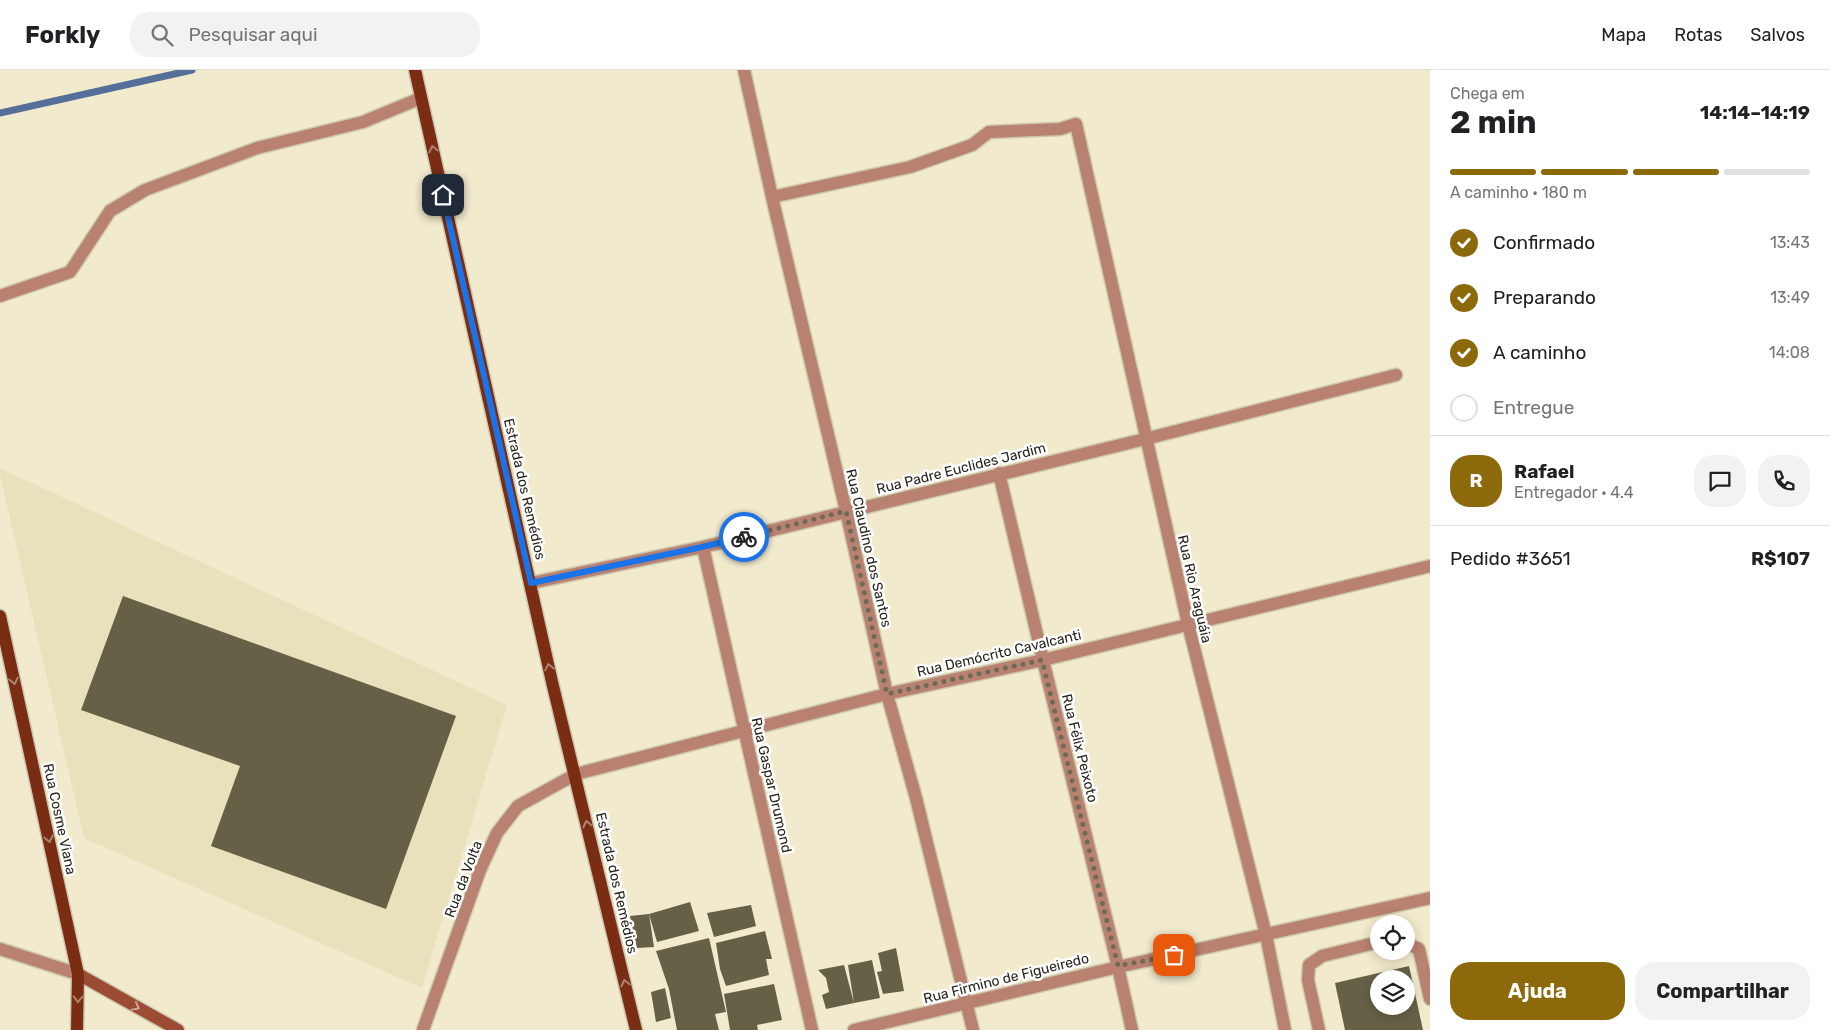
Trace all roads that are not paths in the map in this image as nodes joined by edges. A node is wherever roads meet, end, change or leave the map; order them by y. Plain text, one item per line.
1 (415, 70) edge
2 (744, 70) edge
3 (422, 98) junction
4 (772, 197) junction
5 (0, 296) edge
6 (1396, 375) dead end
7 (1146, 439) junction
8 (999, 473) junction
9 (846, 511) junction
10 (702, 547) junction
11 (1430, 566) edge
12 (531, 583) junction
13 (0, 616) edge
14 (1188, 624) junction
15 (1042, 660) junction
16 (887, 694) junction
17 (744, 730) junction
18 (576, 774) junction
19 (1430, 898) edge
20 (1415, 901) junction
21 (1430, 904) edge
22 (1266, 935) junction
23 (1370, 944) edge
24 (1415, 948) edge
25 (0, 950) edge
26 (1118, 966) junction
27 (78, 974) junction
28 (1430, 1000) edge
29 (967, 1003) junction
30 (77, 1030) edge
31 (178, 1030) edge
32 (423, 1030) edge
33 (636, 1030) edge
34 (812, 1030) edge
35 (854, 1030) edge
36 (973, 1030) edge
37 (1132, 1030) edge
38 (1285, 1030) edge
39 (1319, 1030) edge

1 - 3 main road, Estrada dos Remédios
2 - 4 street, Rua Claudino dos Santos
3 - 5 street
12 -> 3 main road, Estrada dos Remédios
4 - 7 street, Rua Rio Araguáia
4 - 9 street, Rua Claudino dos Santos
6 - 7 street, Rua Padre Euclides Jardim
7 - 8 street, Rua Padre Euclides Jardim
7 - 14 street, Rua Rio Araguáia
8 - 9 street, Rua Padre Euclides Jardim
8 - 15 street, Rua Félix Peixoto
9 - 10 street, Rua Padre Euclides Jardim
9 - 16 street, Rua Claudino dos Santos
10 - 12 street, Rua Padre Euclides Jardim
10 - 17 street, Rua Gaspar Drumond
11 - 14 street, Rua Demócrito Cavalcanti
18 -> 12 main road, Estrada dos Remédios
13 -> 27 main road, Rua Cosme Viana
14 - 15 street, Rua Demócrito Cavalcanti
14 - 22 street, Rua Rio Araguáia
15 - 16 street, Rua Demócrito Cavalcanti
15 - 26 street, Rua Félix Peixoto
16 - 17 street, Rua Demócrito Cavalcanti
16 - 29 street, Rua Claudino dos Santos
17 - 18 street, Rua Demócrito Cavalcanti
17 - 34 street, Rua Gaspar Drumond
18 - 32 street, Rua da Volta
33 -> 18 main road, Estrada dos Remédios
19 - 20 street, Rua Firmino de Figueiredo
20 - 21 street
20 - 22 street, Rua Firmino de Figueiredo
22 - 26 street, Rua Firmino de Figueiredo
22 - 38 street, Rua Rio Araguáia
23 - 39 street
24 - 28 street
25 - 27 street
26 - 29 street, Rua Firmino de Figueiredo
26 - 37 street, Rua Félix Peixoto
27 -> 30 main road, Rua Cosme Viana
27 -> 31 main road
29 - 35 street, Rua Firmino de Figueiredo
29 - 36 street, Rua Claudino dos Santos

